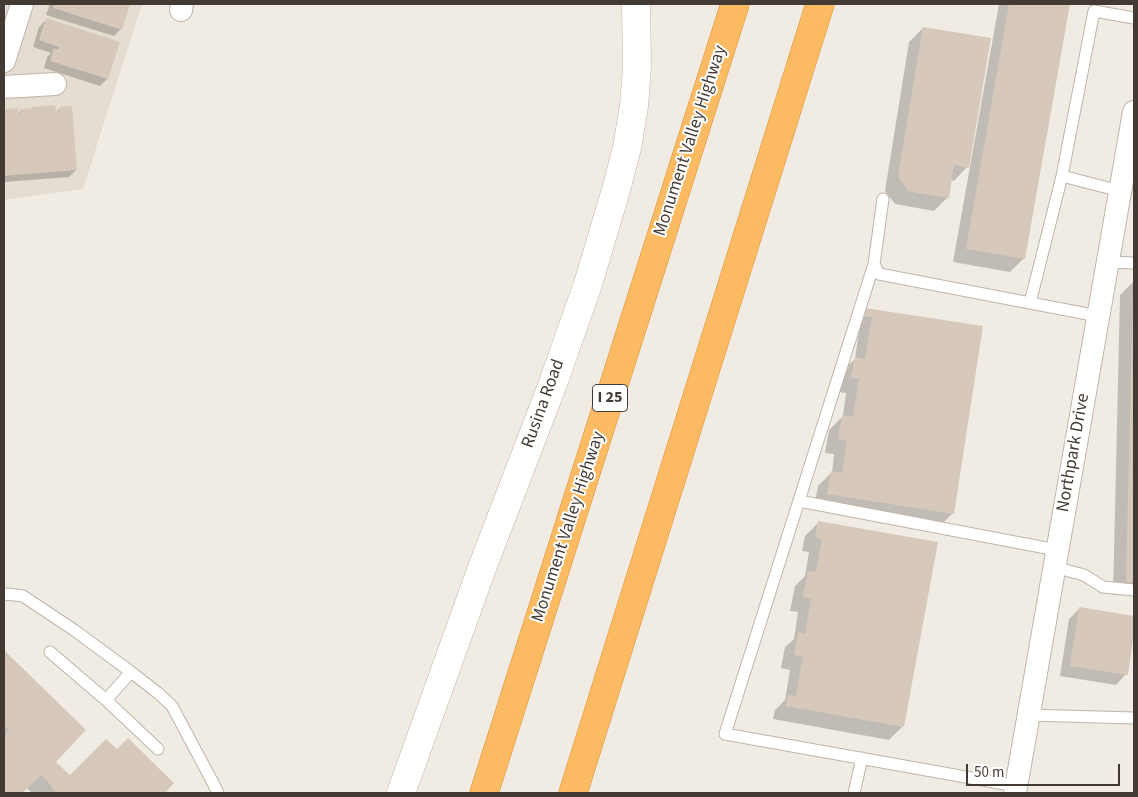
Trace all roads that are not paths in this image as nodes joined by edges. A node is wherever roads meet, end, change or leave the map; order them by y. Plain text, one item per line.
1 (22, 4) edge
2 (636, 4) edge
3 (735, 4) edge
4 (820, 4) edge
5 (1134, 18) edge
6 (4, 61) edge
7 (55, 84) dead end
8 (4, 87) edge
9 (1134, 112) edge
10 (1062, 176) junction
11 (1126, 182) edge
12 (883, 199) dead end
13 (1108, 262) junction
14 (1134, 263) edge
15 (874, 264) junction
16 (1030, 303) junction
17 (1098, 316) junction
18 (798, 501) junction
19 (1056, 558) junction
20 (1134, 590) edge
21 (4, 595) edge
22 (50, 652) dead end
23 (131, 672) junction
24 (106, 700) junction
25 (1028, 715) junction
26 (1134, 718) edge
27 (158, 749) dead end
28 (862, 758) junction
29 (1015, 790) edge
30 (218, 793) edge
31 (401, 793) edge
32 (484, 793) edge
33 (572, 793) edge
34 (854, 793) edge

1 - 6 street
2 - 31 street, Rusina Road
3 - 32 highway, Monument Valley Highway / I 25
4 - 33 highway
5 - 10 lane
7 - 8 street
9 - 11 street, Northpark Drive
10 - 11 lane
10 - 16 lane
11 - 13 street, Northpark Drive
12 - 15 lane
13 - 14 lane
13 - 17 street, Northpark Drive
15 - 16 lane
15 - 18 lane
16 - 17 lane
17 - 19 street, Northpark Drive
18 - 19 lane
18 - 28 lane
19 - 20 lane
19 - 25 street, Northpark Drive
21 - 23 lane
22 - 24 lane
23 - 24 lane
23 - 30 lane
24 - 27 lane
25 - 26 lane
25 - 29 street, Northpark Drive
28 - 29 lane
28 - 34 lane

